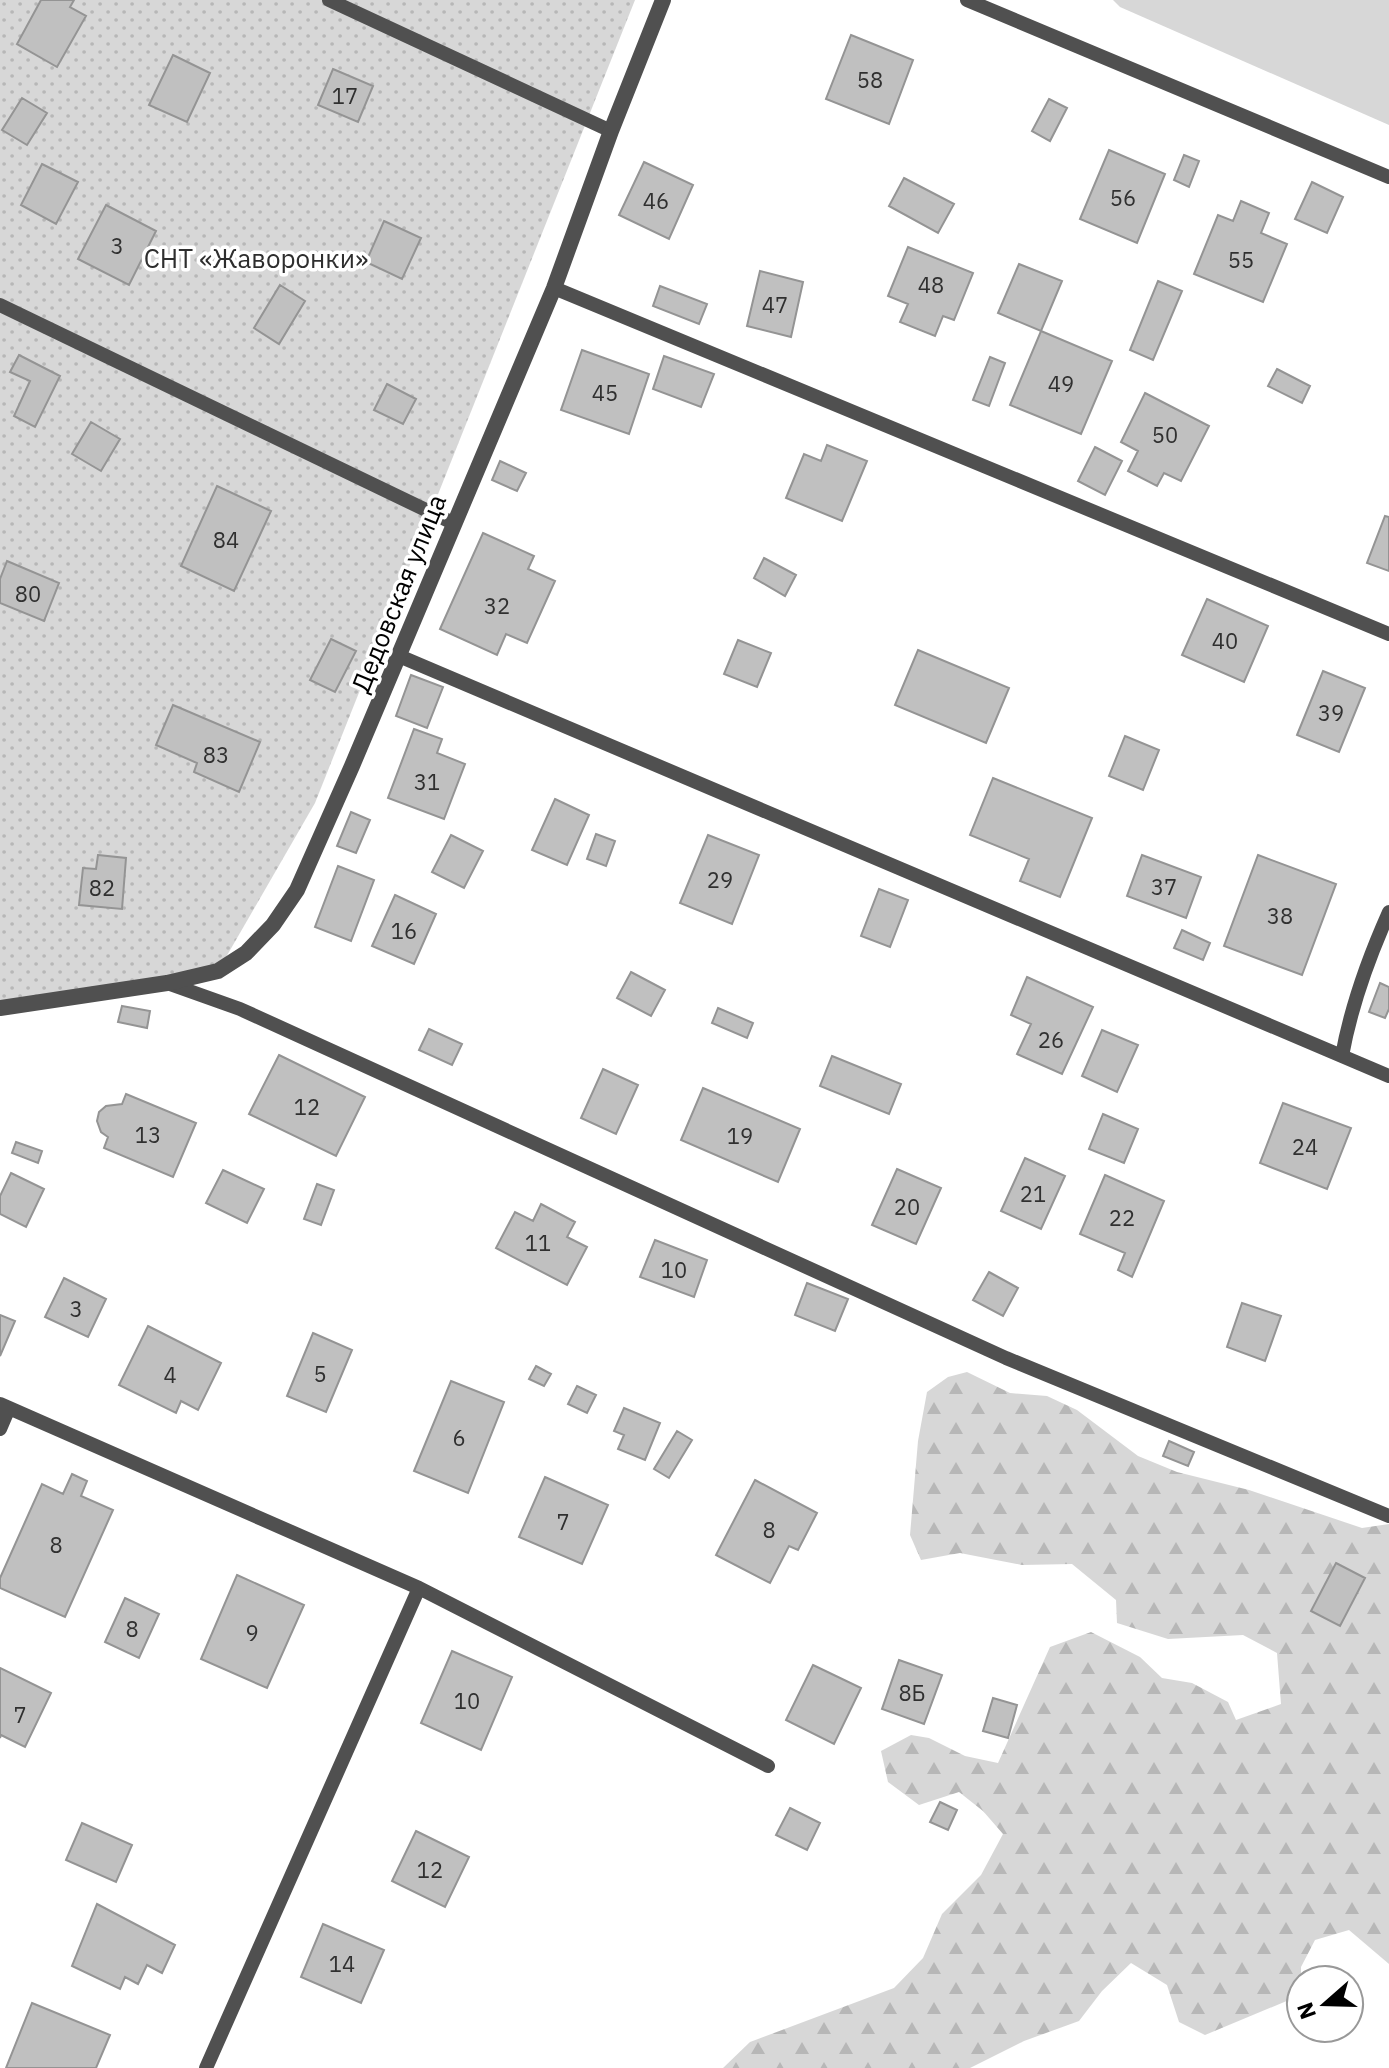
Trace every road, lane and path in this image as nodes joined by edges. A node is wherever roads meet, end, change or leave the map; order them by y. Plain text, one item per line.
1 (329, 0) edge
2 (663, 0) edge
3 (967, 0) edge
4 (611, 131) junction
5 (1389, 177) edge
6 (554, 288) junction
7 (0, 305) edge
8 (453, 523) junction
9 (1389, 634) edge
10 (399, 656) junction
11 (1389, 912) edge
12 (167, 983) junction
13 (0, 1008) edge
14 (1342, 1056) junction
15 (1389, 1076) edge
16 (4, 1406) edge
17 (0, 1429) edge
18 (1389, 1516) edge
19 (419, 1588) junction
20 (768, 1766) dead end
21 (206, 2068) edge

1 - 4 lane
2 - 4 street, Дедовская улица
3 - 5 lane
4 - 6 street, Дедовская улица
6 - 8 street, Дедовская улица
6 - 9 lane
7 - 8 lane
8 - 10 street, Дедовская улица
10 - 12 street, Дедовская улица
10 - 14 lane
11 - 14 lane
12 - 13 street, Дедовская улица
12 - 18 lane
14 - 15 lane
16 - 17 lane
16 - 19 lane
19 - 20 lane
19 - 21 lane

